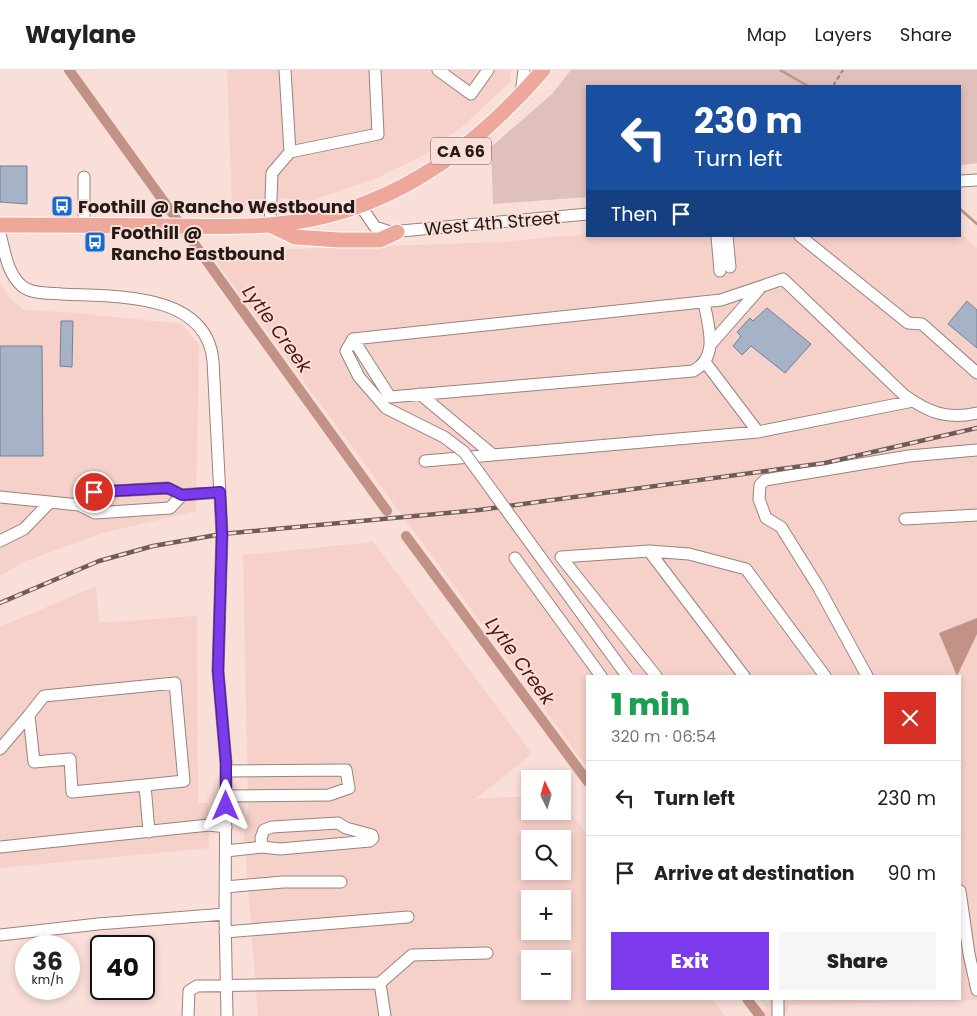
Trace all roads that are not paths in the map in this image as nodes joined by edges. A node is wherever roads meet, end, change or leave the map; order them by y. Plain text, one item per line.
1 (285, 70) edge
2 (375, 70) edge
3 (438, 70) edge
4 (488, 70) edge
5 (524, 70) edge
6 (543, 70) edge
7 (521, 95) junction
8 (290, 152) junction
9 (84, 177) dead end
10 (360, 205) junction
11 (586, 214) edge
12 (0, 225) edge
13 (270, 225) junction
14 (84, 226) junction
15 (398, 232) junction
16 (0, 234) edge
17 (717, 237) edge
18 (727, 237) edge
19 (801, 237) edge
20 (761, 287) junction
21 (704, 302) junction
22 (353, 339) junction
23 (711, 344) junction
24 (705, 362) junction
25 (977, 372) edge
26 (420, 394) junction
27 (913, 401) junction
28 (977, 413) edge
29 (758, 432) junction
30 (977, 450) edge
31 (493, 455) junction
32 (425, 461) dead end
33 (220, 492) junction
34 (182, 495) junction
35 (0, 497) edge
36 (50, 502) junction
37 (79, 505) junction
38 (977, 515) edge
39 (905, 520) dead end
40 (0, 541) edge
41 (649, 550) junction
42 (515, 558) dead end
43 (600, 675) edge
44 (626, 675) edge
45 (655, 675) edge
46 (743, 675) edge
47 (824, 675) edge
48 (866, 675) edge
49 (30, 715) junction
50 (0, 749) edge
51 (226, 770) junction
52 (145, 785) junction
53 (226, 796) junction
54 (229, 819) junction
55 (149, 832) junction
56 (0, 846) edge
57 (262, 847) junction
58 (226, 851) junction
59 (341, 882) dead end
60 (225, 887) junction
61 (961, 898) edge
62 (224, 914) junction
63 (408, 917) dead end
64 (225, 932) junction
65 (0, 935) edge
66 (487, 953) dead end
67 (380, 983) junction
68 (226, 985) junction
69 (977, 990) edge
70 (778, 1000) edge
71 (778, 1015) edge
72 (188, 1016) edge
73 (227, 1016) edge
74 (386, 1016) edge

1 - 8 street
2 - 8 street
3 - 4 street
5 - 7 street
6 - 7 main road, CA 66
7 - 10 main road, CA 66
8 - 13 street
9 - 14 street
10 - 13 main road, CA 66
10 - 15 street
11 - 15 street, West 4th Street
12 - 14 main road, CA 66
13 - 14 main road, CA 66
13 - 15 main road
16 - 33 street
17 - 18 street
19 - 25 street
20 - 21 street
20 - 23 street
20 - 27 street
21 - 22 street
21 - 23 street
22 - 26 street
22 - 44 street, bridge
23 - 24 street
24 - 26 street
24 - 29 street
26 - 31 street
27 - 28 street
27 - 29 street
29 - 31 street
30 - 48 street
31 - 32 street
33 - 34 street
33 - 51 street
34 - 37 street
34 - 37 street
35 - 36 street
36 - 37 street
36 - 40 street
38 - 39 street
41 - 45 street
41 - 46 street
41 - 47 street
42 - 43 street
49 - 50 street
49 - 52 street
49 - 52 street
51 - 53 street
51 - 53 street
52 - 55 street
53 - 54 street
54 - 55 street
54 - 58 street
55 - 56 street
57 - 57 street
57 - 58 street
58 - 60 street
59 - 60 street
60 - 62 street
61 - 69 street
62 - 64 street
62 - 65 street
63 - 64 street
64 - 68 street
66 - 67 street
67 - 68 street
67 - 74 street
68 - 72 street
68 - 73 street
70 - 71 street

